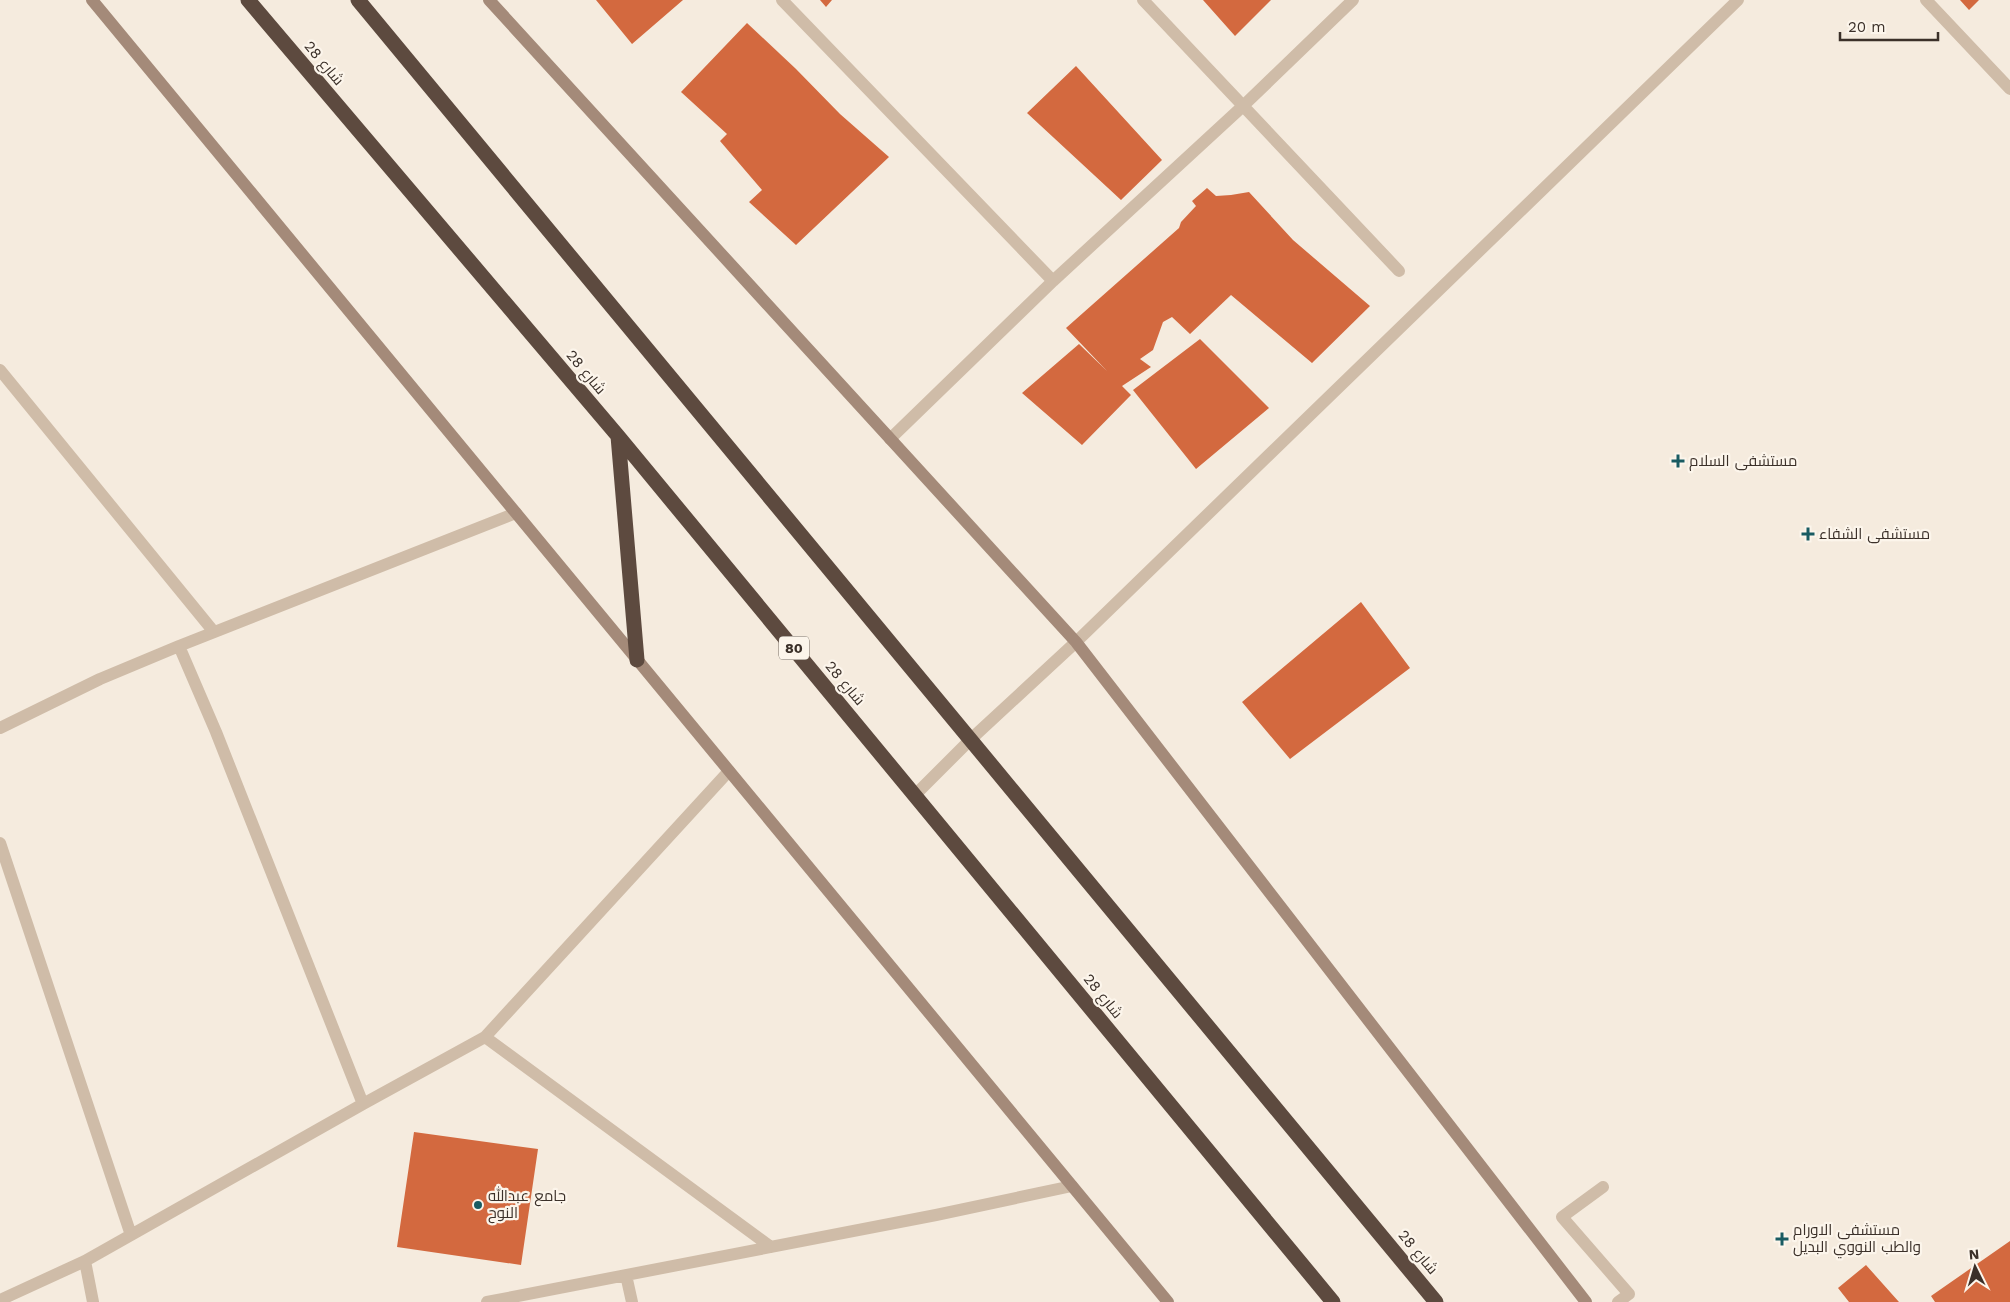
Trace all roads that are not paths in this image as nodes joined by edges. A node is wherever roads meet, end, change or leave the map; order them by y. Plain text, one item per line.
1 (92, 0) edge
2 (248, 0) edge
3 (358, 0) edge
4 (489, 0) edge
5 (782, 0) edge
6 (1143, 0) edge
7 (1353, 0) edge
8 (1738, 0) edge
9 (1926, 0) edge
10 (2010, 89) edge
11 (1243, 106) junction
12 (1399, 271) dead end
13 (1053, 281) junction
14 (0, 370) edge
15 (618, 436) junction
16 (890, 439) junction
17 (516, 513) junction
18 (214, 632) junction
19 (1076, 642) junction
20 (179, 646) junction
21 (637, 660) junction
22 (0, 728) edge
23 (970, 740) junction
24 (729, 771) junction
25 (915, 795) junction
26 (0, 842) edge
27 (484, 1037) junction
28 (363, 1104) junction
29 (1072, 1186) junction
30 (1603, 1187) dead end
31 (131, 1235) junction
32 (771, 1247) junction
33 (85, 1261) junction
34 (626, 1275) junction
35 (0, 1300) edge
36 (93, 1302) edge
37 (487, 1302) edge
38 (632, 1302) edge
39 (1168, 1302) edge
40 (1333, 1302) edge
41 (1436, 1302) edge
42 (1586, 1302) edge
43 (1618, 1302) edge

1 - 17 main road
2 - 15 highway, شارع 28 / 80
3 - 23 highway, شارع 28
4 - 16 main road
5 - 13 street
6 - 11 street
7 - 11 street
8 - 19 street
9 - 10 street
11 - 12 street
11 - 13 street
13 - 16 street
14 - 18 street
15 - 21 highway
15 - 25 highway, شارع 28 / 80
16 - 19 main road
17 - 18 street
17 - 21 main road
18 - 20 street
19 - 23 street
19 - 42 main road
20 - 22 street
20 - 28 street
21 - 24 main road
23 - 25 street
23 - 41 highway, شارع 28
24 - 27 street
24 - 29 main road
25 - 40 highway, شارع 28 / 80
26 - 31 street
27 - 28 street
27 - 32 street
28 - 31 street
29 - 32 street
29 - 39 main road
30 - 43 street
31 - 33 street
32 - 34 street
33 - 35 street
33 - 36 street
34 - 37 street
34 - 38 street

